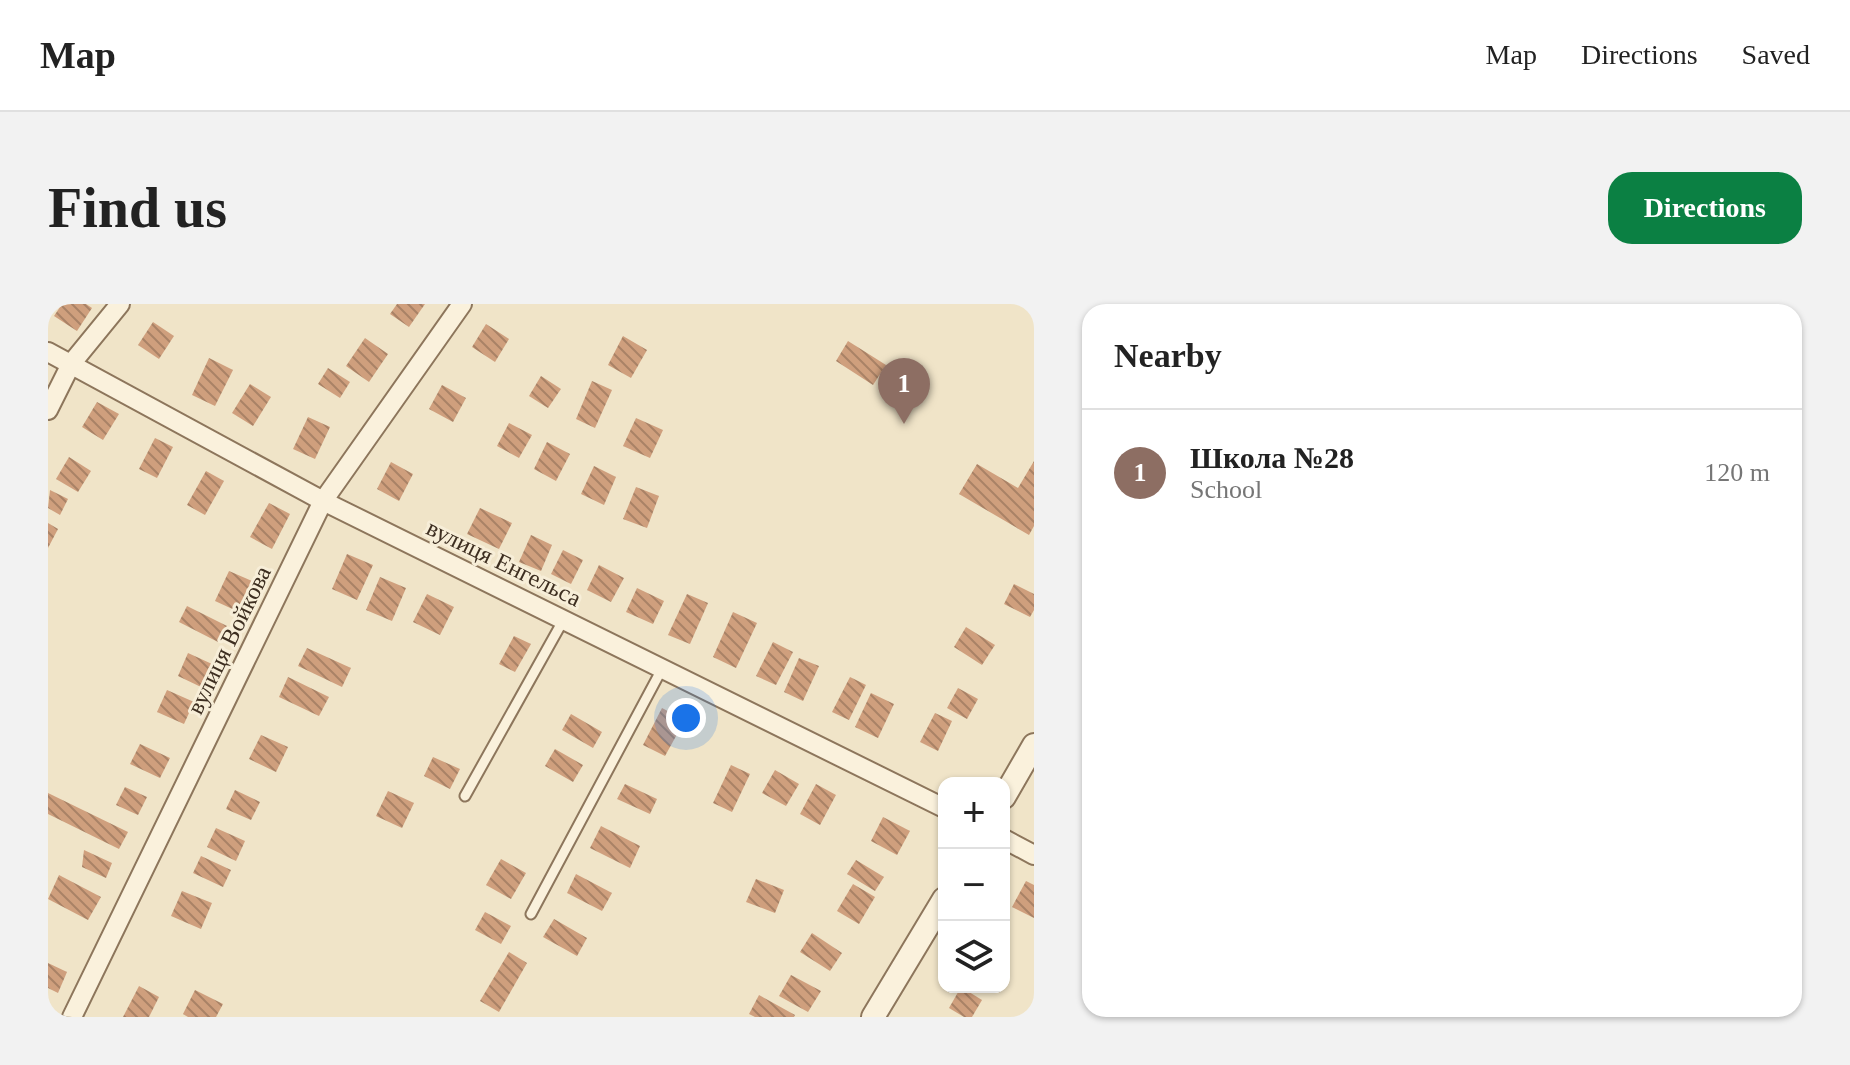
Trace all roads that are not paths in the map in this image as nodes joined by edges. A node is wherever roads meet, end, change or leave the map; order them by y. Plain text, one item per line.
1 (120, 304) edge
2 (462, 304) edge
3 (48, 352) edge
4 (71, 364) junction
5 (48, 410) edge
6 (323, 501) junction
7 (564, 619) junction
8 (663, 667) junction
9 (1034, 745) edge
10 (1010, 787) edge
11 (465, 796) dead end
12 (938, 805) edge
13 (1010, 842) edge
14 (1034, 855) edge
15 (938, 909) edge
16 (531, 914) dead end
17 (72, 1017) edge
18 (873, 1017) edge

1 - 4 street
2 - 6 street, вулиця Войкова
3 - 4 street, вулиця Енгельса
4 - 5 street
4 - 6 street, вулиця Енгельса
6 - 7 street, вулиця Енгельса
6 - 17 street, вулиця Войкова
7 - 8 street, вулиця Енгельса
7 - 11 lane
8 - 12 street, вулиця Енгельса
8 - 16 lane
9 - 10 street
13 - 14 street
15 - 18 street

